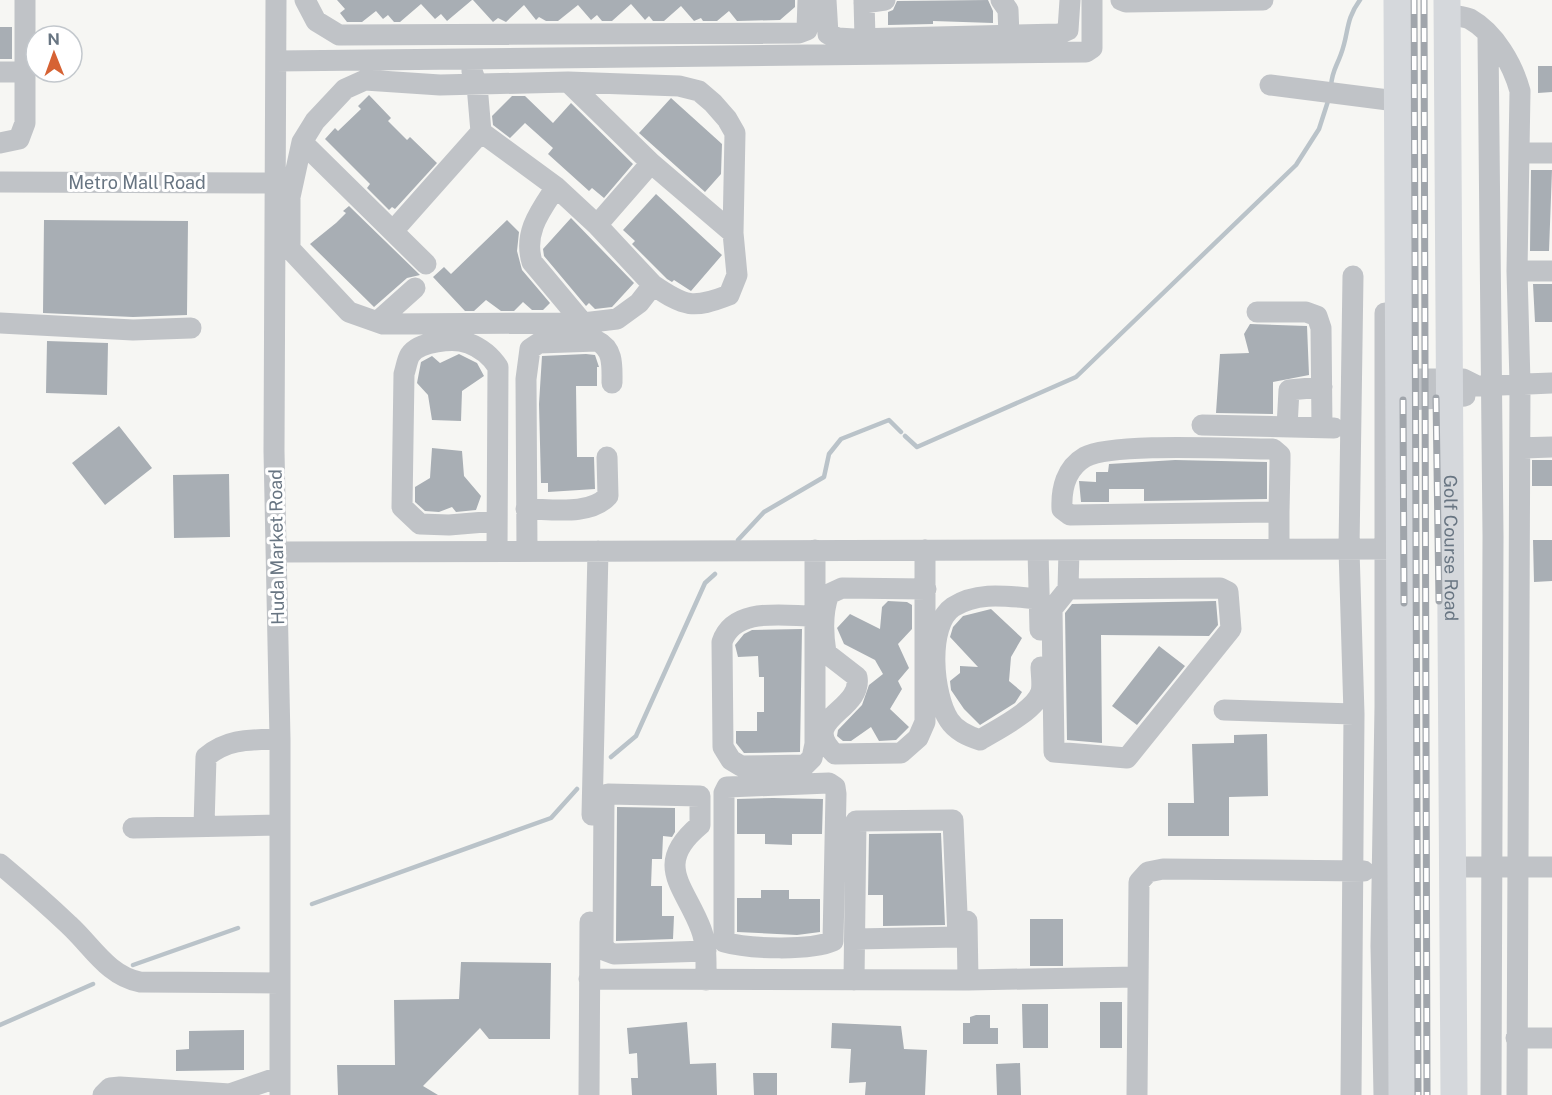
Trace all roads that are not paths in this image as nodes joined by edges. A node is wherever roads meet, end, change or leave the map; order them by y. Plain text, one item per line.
1 (25, 0) edge
2 (276, 0) edge
3 (305, 0) edge
4 (808, 0) edge
5 (826, 0) edge
6 (885, 0) edge
7 (1001, 0) edge
8 (1070, 0) edge
9 (1092, 0) edge
10 (1121, 0) edge
11 (1263, 0) edge
12 (1385, 0) edge
13 (1396, 0) edge
14 (864, 2) edge
15 (1447, 7) edge
16 (25, 24) edge
17 (1009, 36) junction
18 (1488, 37) junction
19 (865, 38) junction
20 (477, 59) junction
21 (276, 62) junction
22 (0, 72) edge
23 (24, 72) edge
24 (568, 82) junction
25 (25, 84) edge
26 (477, 85) junction
27 (1270, 85) dead end
28 (1391, 100) junction
29 (481, 132) junction
30 (302, 142) junction
31 (0, 143) edge
32 (1520, 153) junction
33 (1552, 153) edge
34 (651, 163) junction
35 (0, 182) edge
36 (275, 183) junction
37 (556, 187) junction
38 (597, 225) junction
39 (393, 231) junction
40 (734, 233) junction
41 (426, 264) dead end
42 (1552, 271) edge
43 (1517, 272) junction
44 (1353, 276) dead end
45 (653, 285) junction
46 (415, 288) dead end
47 (1257, 312) dead end
48 (377, 322) junction
49 (583, 322) junction
50 (0, 324) edge
51 (191, 328) dead end
52 (612, 383) dead end
53 (1520, 383) junction
54 (1552, 383) edge
55 (1484, 386) junction
56 (1322, 387) junction
57 (1451, 388) junction
58 (1396, 390) junction
59 (1202, 425) dead end
60 (1287, 427) junction
61 (1322, 428) junction
62 (1350, 428) junction
63 (1552, 447) edge
64 (1520, 448) junction
65 (607, 457) dead end
66 (526, 509) junction
67 (1279, 512) junction
68 (497, 521) junction
69 (1279, 549) junction
70 (1349, 549) junction
71 (1392, 549) junction
72 (815, 550) junction
73 (925, 550) junction
74 (1038, 550) junction
75 (1069, 550) junction
76 (497, 551) junction
77 (527, 551) junction
78 (598, 551) junction
79 (278, 552) junction
80 (926, 589) junction
81 (1068, 589) junction
82 (1040, 599) junction
83 (814, 616) junction
84 (1224, 710) dead end
85 (1354, 714) junction
86 (280, 739) junction
87 (966, 822) dead end
88 (280, 825) junction
89 (204, 826) junction
90 (133, 828) dead end
91 (0, 864) edge
92 (1453, 867) junction
93 (1492, 867) junction
94 (1518, 867) junction
95 (1552, 867) edge
96 (1352, 871) junction
97 (1391, 871) junction
98 (855, 939) junction
99 (799, 946) junction
100 (768, 947) junction
101 (706, 951) junction
102 (1136, 977) junction
103 (589, 979) junction
104 (706, 980) junction
105 (769, 980) junction
106 (800, 980) junction
107 (854, 980) junction
108 (968, 981) junction
109 (279, 983) junction
110 (1516, 1038) junction
111 (1552, 1038) edge
112 (279, 1086) edge
113 (103, 1095) edge
114 (230, 1095) edge
115 (589, 1095) edge
116 (1137, 1095) edge
117 (1350, 1095) edge
118 (1384, 1095) edge
119 (1402, 1095) edge
120 (1454, 1095) edge
121 (1491, 1095) edge
122 (1517, 1095) edge

1 - 16 street
2 - 21 street, Huda Market Road
3 - 4 street
5 - 19 street
6 - 14 street
7 - 17 street
8 - 17 street
9 - 20 street
10 - 11 street
12 - 28 street
13 - 28 main road
14 - 19 street
15 - 18 street
15 - 57 main road, Golf Course Road
17 - 19 street
18 - 32 street
18 - 55 street
20 - 21 street
20 - 26 street
21 - 36 street, Huda Market Road
22 - 23 street
24 - 26 street
24 - 34 street
24 - 40 street
25 - 31 street
26 - 29 street
26 - 30 street
27 - 28 street
28 - 58 main road
28 - 71 street
29 - 37 street
29 - 39 street
30 - 39 street
30 - 48 street
32 - 33 street
32 - 43 street
34 - 38 street
34 - 40 street
35 - 36 street, Metro Mall Road
36 - 79 street, Huda Market Road
37 - 38 street
37 - 49 street
38 - 45 street
39 - 41 street
40 - 45 street
42 - 43 street
43 - 53 street
44 - 62 street
45 - 49 street
46 - 48 street
47 - 56 street
48 - 49 street
50 - 51 street
52 - 66 street
53 - 54 street
53 - 55 street
53 - 64 street
55 - 57 street
55 - 93 street
56 - 60 street
56 - 61 street
57 - 58 street
57 - 92 main road, Golf Course Road
58 - 71 main road
59 - 60 street
60 - 61 street
61 - 62 street
62 - 70 street
63 - 64 street
64 - 94 street
65 - 66 street
66 - 77 street
67 - 67 street
67 - 69 street
68 - 68 street
68 - 76 street
69 - 70 street
69 - 75 street
70 - 71 street
70 - 85 street
71 - 97 main road
72 - 73 street
72 - 78 street
72 - 83 street
73 - 74 street
73 - 80 street
74 - 75 street
74 - 82 street
75 - 81 street
76 - 77 street
76 - 79 street
77 - 78 street
78 - 103 street
79 - 86 street, Huda Market Road
80 - 80 street
81 - 81 street
82 - 82 street
83 - 83 street
84 - 85 street
85 - 96 street
86 - 88 street, Huda Market Road
86 - 89 street
87 - 108 street
88 - 89 street
88 - 109 street, Huda Market Road
89 - 90 street
91 - 109 street
92 - 93 street
92 - 120 main road, Golf Course Road
93 - 94 street
93 - 121 street
94 - 95 street
94 - 110 street
96 - 97 street
96 - 102 street
96 - 117 street
97 - 118 street
97 - 119 main road
98 - 98 street
98 - 107 street
99 - 100 street
99 - 100 street
99 - 106 street
100 - 105 street
101 - 101 street
101 - 104 street
102 - 108 street
102 - 116 street
103 - 104 street
103 - 115 street
104 - 105 street
105 - 106 street
106 - 107 street
107 - 108 street
109 - 112 street, Huda Market Road
110 - 111 street
110 - 122 street
112 - 114 street
113 - 114 street

